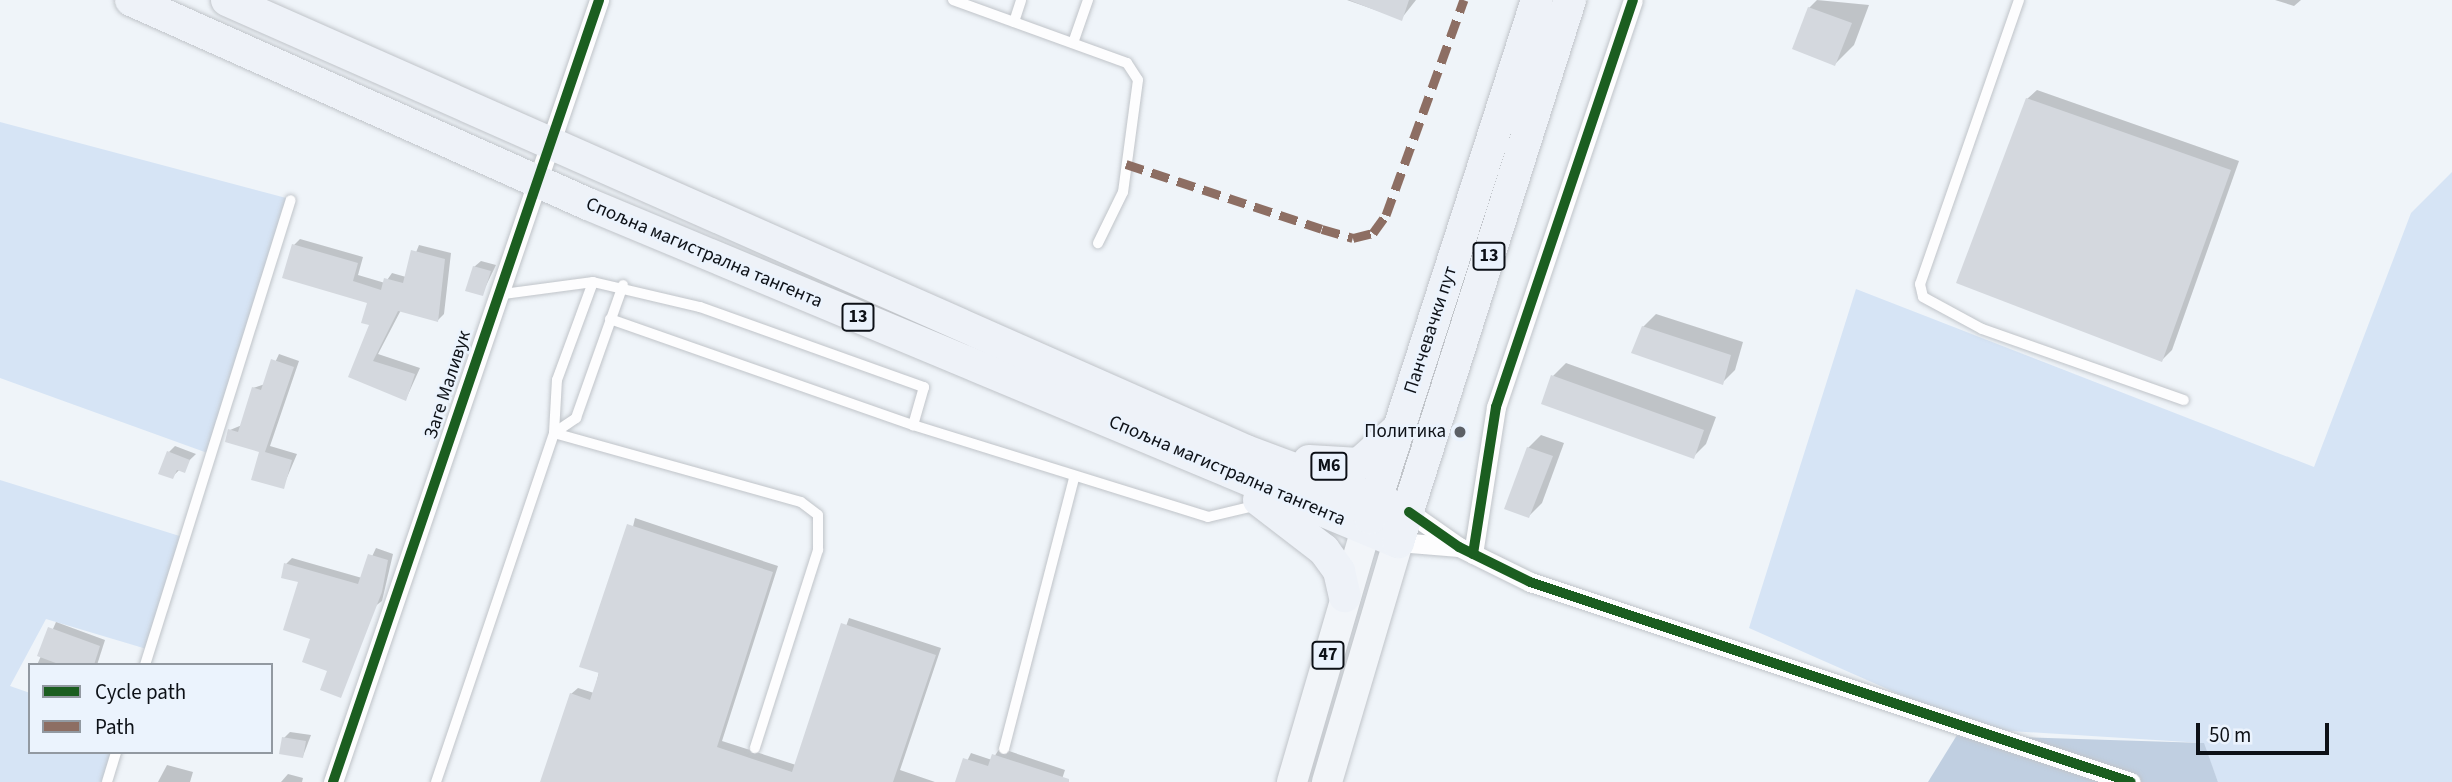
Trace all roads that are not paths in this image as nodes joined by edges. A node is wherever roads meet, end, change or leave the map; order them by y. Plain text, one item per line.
1 (131, 0) edge
2 (227, 0) edge
3 (599, 0) edge
4 (953, 0) edge
5 (1021, 0) edge
6 (1088, 0) edge
7 (1537, 0) edge
8 (1570, 0) edge
9 (1633, 0) edge
10 (2020, 0) edge
11 (1014, 22) junction
12 (1073, 43) junction
13 (551, 143) junction
14 (537, 182) junction
15 (291, 200) dead end
16 (1098, 243) dead end
17 (593, 282) junction
18 (623, 285) junction
19 (496, 295) junction
20 (610, 319) junction
21 (2184, 400) dead end
22 (914, 425) junction
23 (1399, 428) junction
24 (554, 433) junction
25 (1246, 452) junction
26 (1200, 460) junction
27 (1074, 478) junction
28 (1376, 500) junction
29 (1266, 503) junction
30 (1409, 512) junction
31 (1366, 529) junction
32 (1398, 542) junction
33 (1466, 550) junction
34 (1345, 596) junction
35 (146, 663) edge
36 (755, 748) dead end
37 (1004, 749) dead end
38 (115, 754) edge
39 (107, 782) edge
40 (333, 782) edge
41 (436, 782) edge
42 (1292, 782) edge
43 (1327, 782) edge
44 (2131, 782) edge

1 - 14 highway, Спољна магистрална тангента / 13
2 - 13 highway, Спољна магистрална тангента / 13
3 - 13 street, Заге Маливук
4 - 11 lane
5 - 11 lane
6 - 12 lane
7 - 23 highway, Панчевачки пут / 13
8 - 30 highway, Панчевачки пут / 13
9 - 33 street
10 - 21 lane
11 - 12 lane
12 - 16 lane
13 - 14 street, Заге Маливук
13 - 25 highway, Спољна магистрална тангента / 13
14 - 19 street, Заге Маливук
14 - 26 highway, Спољна магистрална тангента / 13
15 - 35 lane
17 - 18 lane
17 - 19 lane
17 - 24 lane
18 - 20 lane
18 - 22 lane
19 - 40 street, Заге Маливук
20 - 22 lane
20 - 24 lane
22 - 27 lane
23 - 25 highway, M6
23 - 28 highway, Панчевачки пут / 13
24 - 36 lane
24 - 41 lane
25 - 28 highway, Спољна магистрална тангента / 13
26 - 29 highway
26 - 31 highway, Спољна магистрална тангента / 13
27 - 29 lane
27 - 37 lane
28 - 30 highway, Спољна магистрална тангента / 13
28 - 31 highway, Панчевачки пут / 13
29 - 34 highway
30 - 32 highway, Панчевачки пут / 13
30 - 33 street
31 - 32 highway, Спољна магистрална тангента / 13
31 - 34 main road, Панчевачки пут / 47
32 - 33 street
32 - 43 main road, Панчевачки пут / 47
33 - 44 street
34 - 42 main road, Панчевачки пут / 47
38 - 39 lane

